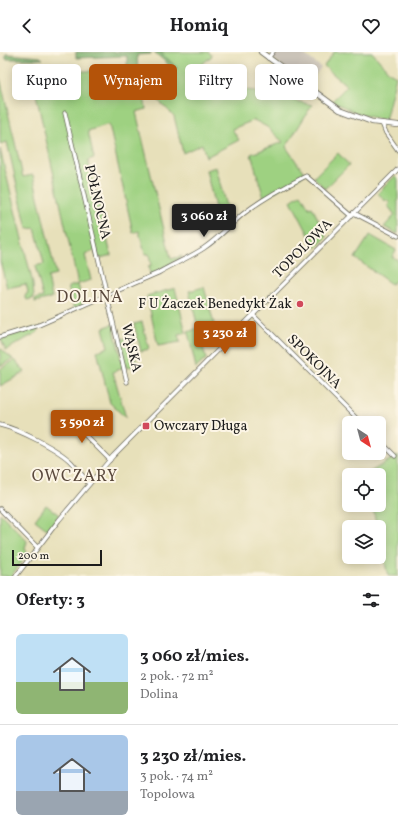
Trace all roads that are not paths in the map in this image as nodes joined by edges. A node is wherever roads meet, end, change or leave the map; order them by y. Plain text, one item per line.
1 (261, 52) edge
2 (273, 52) edge
3 (268, 58) junction
4 (65, 113) dead end
5 (382, 124) junction
6 (398, 125) edge
7 (398, 150) edge
8 (398, 169) edge
9 (353, 215) junction
10 (398, 236) edge
11 (107, 296) junction
12 (253, 315) junction
13 (0, 336) edge
14 (128, 382) dead end
15 (66, 416) dead end
16 (354, 416) edge
17 (0, 425) edge
18 (386, 447) edge
19 (395, 456) dead end
20 (110, 460) junction
21 (89, 484) junction
22 (0, 509) edge
23 (37, 547) junction
24 (16, 576) edge

1 - 3 main road
2 - 3 street
3 - 5 main road
4 - 11 street, PÓŁNOCNA
5 - 6 main road
5 - 7 street
8 - 9 street, TOPOLOWA
9 - 10 street
9 - 11 street
9 - 12 street, TOPOLOWA
11 - 13 street
11 - 14 street, WĄSKA
12 - 16 street, SPOKOJNA
12 - 20 street, TOPOLOWA
15 - 20 street
17 - 21 street
18 - 19 street
20 - 21 street, TOPOLOWA
21 - 23 street, TOPOLOWA
22 - 23 street
23 - 24 street, TOPOLOWA

